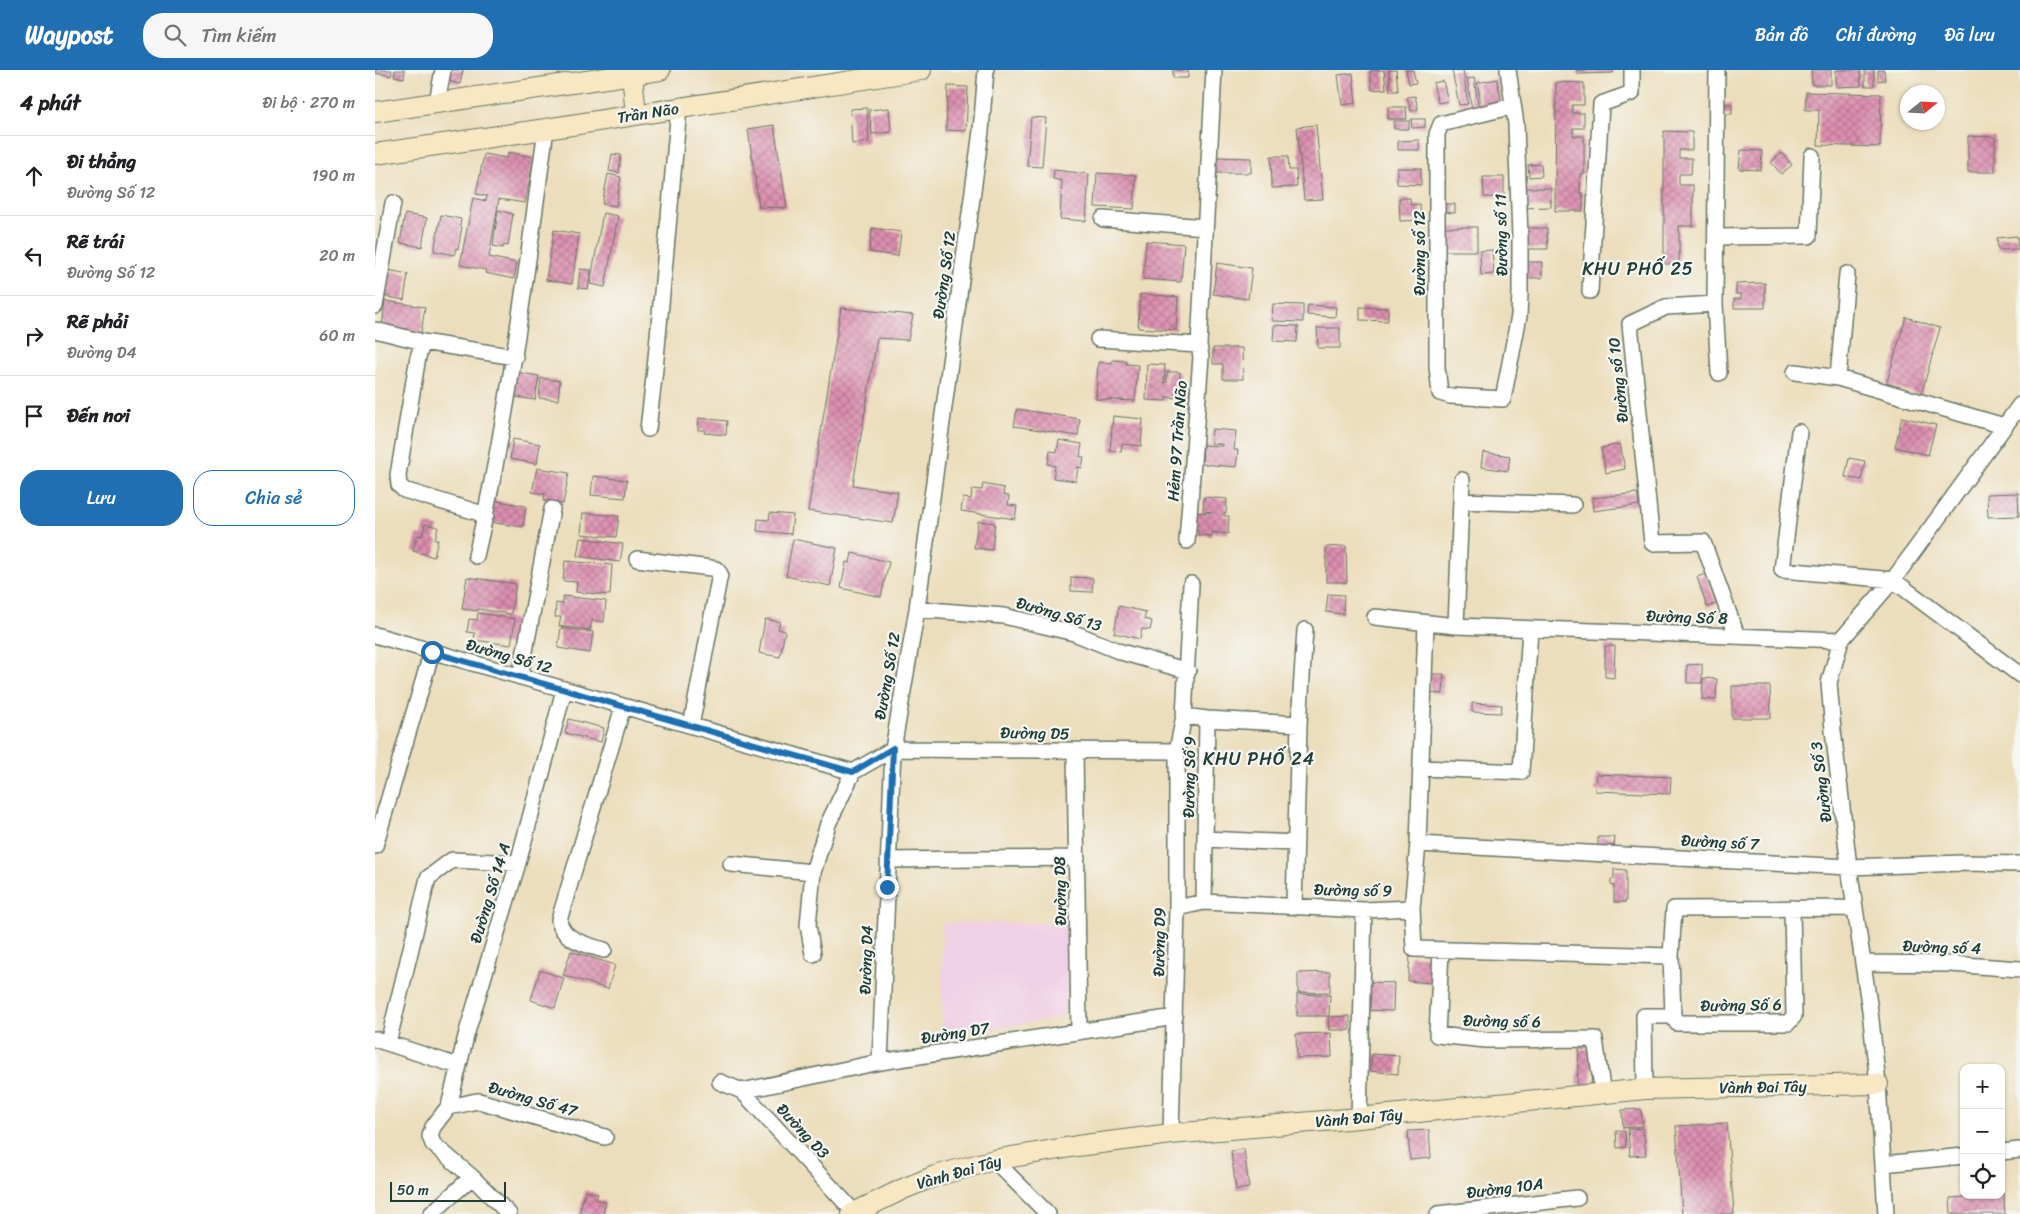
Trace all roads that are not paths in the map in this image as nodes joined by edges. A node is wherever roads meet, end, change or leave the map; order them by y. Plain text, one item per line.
1 (443, 70) edge
2 (661, 70) edge
3 (921, 70) edge
4 (986, 70) edge
5 (1214, 70) edge
6 (1508, 70) edge
7 (1632, 70) edge
8 (1717, 70) edge
9 (632, 74) junction
10 (437, 102) junction
11 (1513, 106) junction
12 (679, 108) junction
13 (375, 112) edge
14 (637, 115) junction
15 (545, 130) junction
16 (375, 154) edge
17 (1812, 156) dead end
18 (393, 203) dead end
19 (1103, 219) dead end
20 (1205, 227) junction
21 (1715, 237) junction
22 (1847, 274) dead end
23 (1590, 292) dead end
24 (1715, 304) junction
25 (375, 306) edge
26 (375, 330) edge
27 (1098, 339) dead end
28 (423, 342) junction
29 (1199, 345) junction
30 (515, 357) junction
31 (1795, 372) dead end
32 (1719, 373) dead end
33 (1838, 378) junction
34 (1503, 399) joint
35 (2020, 405) edge
36 (2005, 426) junction
37 (648, 429) dead end
38 (1799, 432) dead end
39 (1462, 480) dead end
40 (1461, 501) junction
41 (1573, 505) dead end
42 (552, 509) dead end
43 (486, 515) junction
44 (1187, 541) dead end
45 (476, 556) dead end
46 (637, 559) dead end
47 (1893, 580) junction
48 (1191, 584) dead end
49 (917, 609) junction
50 (1375, 617) dead end
51 (1426, 624) junction
52 (1456, 626) junction
53 (1530, 629) junction
54 (1305, 630) dead end
55 (375, 635) edge
56 (1737, 636) junction
57 (1841, 640) junction
58 (432, 652) junction
59 (1187, 671) junction
60 (2020, 675) edge
61 (520, 677) junction
62 (564, 690) junction
63 (623, 707) junction
64 (1184, 716) junction
65 (1207, 719) junction
66 (1299, 724) junction
67 (691, 726) junction
68 (893, 748) junction
69 (1075, 751) junction
70 (1177, 751) junction
71 (1421, 768) junction
72 (853, 772) junction
73 (1205, 839) junction
74 (1295, 844) junction
75 (1417, 844) junction
76 (375, 846) edge
77 (1077, 858) junction
78 (888, 860) junction
79 (518, 864) junction
80 (731, 864) dead end
81 (2020, 864) edge
82 (1849, 867) junction
83 (813, 872) junction
84 (1204, 902) junction
85 (1294, 906) junction
86 (1177, 908) junction
87 (1412, 908) junction
88 (1792, 908) junction
89 (1855, 908) junction
90 (1363, 910) junction
91 (604, 950) dead end
92 (1441, 951) junction
93 (813, 954) dead end
94 (1671, 956) junction
95 (1863, 963) junction
96 (2020, 969) edge
97 (1673, 1016) junction
98 (1175, 1017) junction
99 (1079, 1032) junction
100 (382, 1041) edge
101 (880, 1062) junction
102 (458, 1066) junction
103 (720, 1082) dead end
104 (1878, 1084) junction
105 (1645, 1089) junction
106 (742, 1091) junction
107 (1603, 1094) junction
108 (449, 1106) junction
109 (1359, 1118) junction
110 (1171, 1134) junction
111 (605, 1137) dead end
112 (2020, 1150) edge
113 (2005, 1152) edge
114 (1960, 1156) edge
115 (994, 1160) junction
116 (1883, 1164) junction
117 (472, 1177) junction
118 (1577, 1198) dead end
119 (431, 1214) edge
120 (509, 1214) edge
121 (854, 1214) edge
122 (1048, 1214) edge
123 (1438, 1214) edge
124 (1886, 1214) edge

1 - 10 street
2 - 9 street
3 - 12 street, Trần Não
4 - 49 street, Đường Số 12
5 - 20 street, Hẻm 97 Trần Não
6 - 11 street, Đường số 11
7 - 23 street
8 - 21 street
9 - 10 street
9 - 14 street
10 - 13 street
11 - 34 street, Đường số 11
11 - 34 street, Đường số 12
12 - 14 street, Trần Não
12 - 37 street
14 - 15 street, Trần Não
15 - 16 street, Trần Não
15 - 30 street
17 - 21 street
18 - 25 street
19 - 20 street
20 - 29 street, Hẻm 97 Trần Não
21 - 24 street
22 - 33 street
24 - 32 street
24 - 56 street, Đường số 10
26 - 28 street
27 - 29 street
28 - 30 street
28 - 43 street
29 - 44 street, Hẻm 97 Trần Não
30 - 43 street
31 - 33 street
33 - 36 street
35 - 36 street, Đường Số 3
36 - 47 street, Đường Số 3
38 - 47 street
39 - 40 street
40 - 41 street
40 - 52 street
42 - 61 street
43 - 45 street
46 - 67 street
47 - 57 street, Đường Số 3
47 - 60 street
48 - 59 street, Đường Số 9
49 - 59 street, Đường Số 13
49 - 68 street, Đường Số 12
50 - 51 street, Đường Số 8
51 - 52 street, Đường Số 8
51 - 71 street
52 - 53 street, Đường Số 8
53 - 56 street, Đường Số 8
53 - 71 street
54 - 66 street
55 - 58 street, Đường Số 12
56 - 57 street, Đường Số 8
57 - 82 street, Đường Số 3
58 - 61 street, Đường Số 12
58 - 76 street
59 - 64 street, Đường Số 9
61 - 62 street, Đường Số 12
62 - 63 street, Đường Số 12
62 - 79 street, Đường Số 14 A
63 - 67 street, Đường Số 12
63 - 91 street
64 - 65 street, Đường Số 9
64 - 70 street, Đường D9
65 - 66 street
65 - 73 street, Đường Số 9
66 - 74 street
67 - 72 street, Đường Số 12
68 - 69 street, Đường D5
68 - 72 street
68 - 78 street, Đường D4
69 - 70 street, Đường D5
69 - 77 street, Đường D8
70 - 86 street, Đường D9
71 - 75 street
72 - 83 street
73 - 74 street
73 - 84 street, Đường Số 9
74 - 85 street
75 - 82 street, Đường số 7
75 - 87 street
77 - 78 street
77 - 99 street, Đường D8
78 - 101 street, Đường D4
79 - 100 street
79 - 102 street, Đường Số 14 A
80 - 83 street
81 - 82 street, Đường số 7
82 - 89 street, Đường Số 3
83 - 93 street
84 - 85 street, Đường số 9
84 - 86 street, Đường số 9
85 - 90 street, Đường số 9
86 - 98 street, Đường D9
87 - 90 street, Đường số 9
87 - 92 street
88 - 89 street
88 - 94 street
88 - 97 street, Đường Số 6
89 - 95 street, Đường Số 3
90 - 109 street
92 - 94 street
92 - 107 street, Đường số 6
94 - 97 street
95 - 96 street, Đường số 4
95 - 104 street, Đường Số 3
97 - 105 street
98 - 99 street, Đường D7
98 - 110 street, Đường D9
99 - 101 street, Đường D7
100 - 102 street
101 - 106 street, Đường D7
102 - 108 street, Đường Số 14 A
103 - 106 street, Đường D3
104 - 105 street, Vành Đai Tây
104 - 116 street, Đường Số 3
105 - 107 street, Vành Đai Tây
106 - 121 street, Đường D3
107 - 109 street, Vành Đai Tây
108 - 111 street, Đường Số 47
108 - 117 street
109 - 110 street, Vành Đai Tây
110 - 115 street, Vành Đai Tây
112 - 113 street
114 - 116 street
115 - 121 street, Vành Đai Tây
115 - 122 street
116 - 124 street, Đường Số 3
117 - 119 street
117 - 120 street
118 - 123 street, Đường 10A

